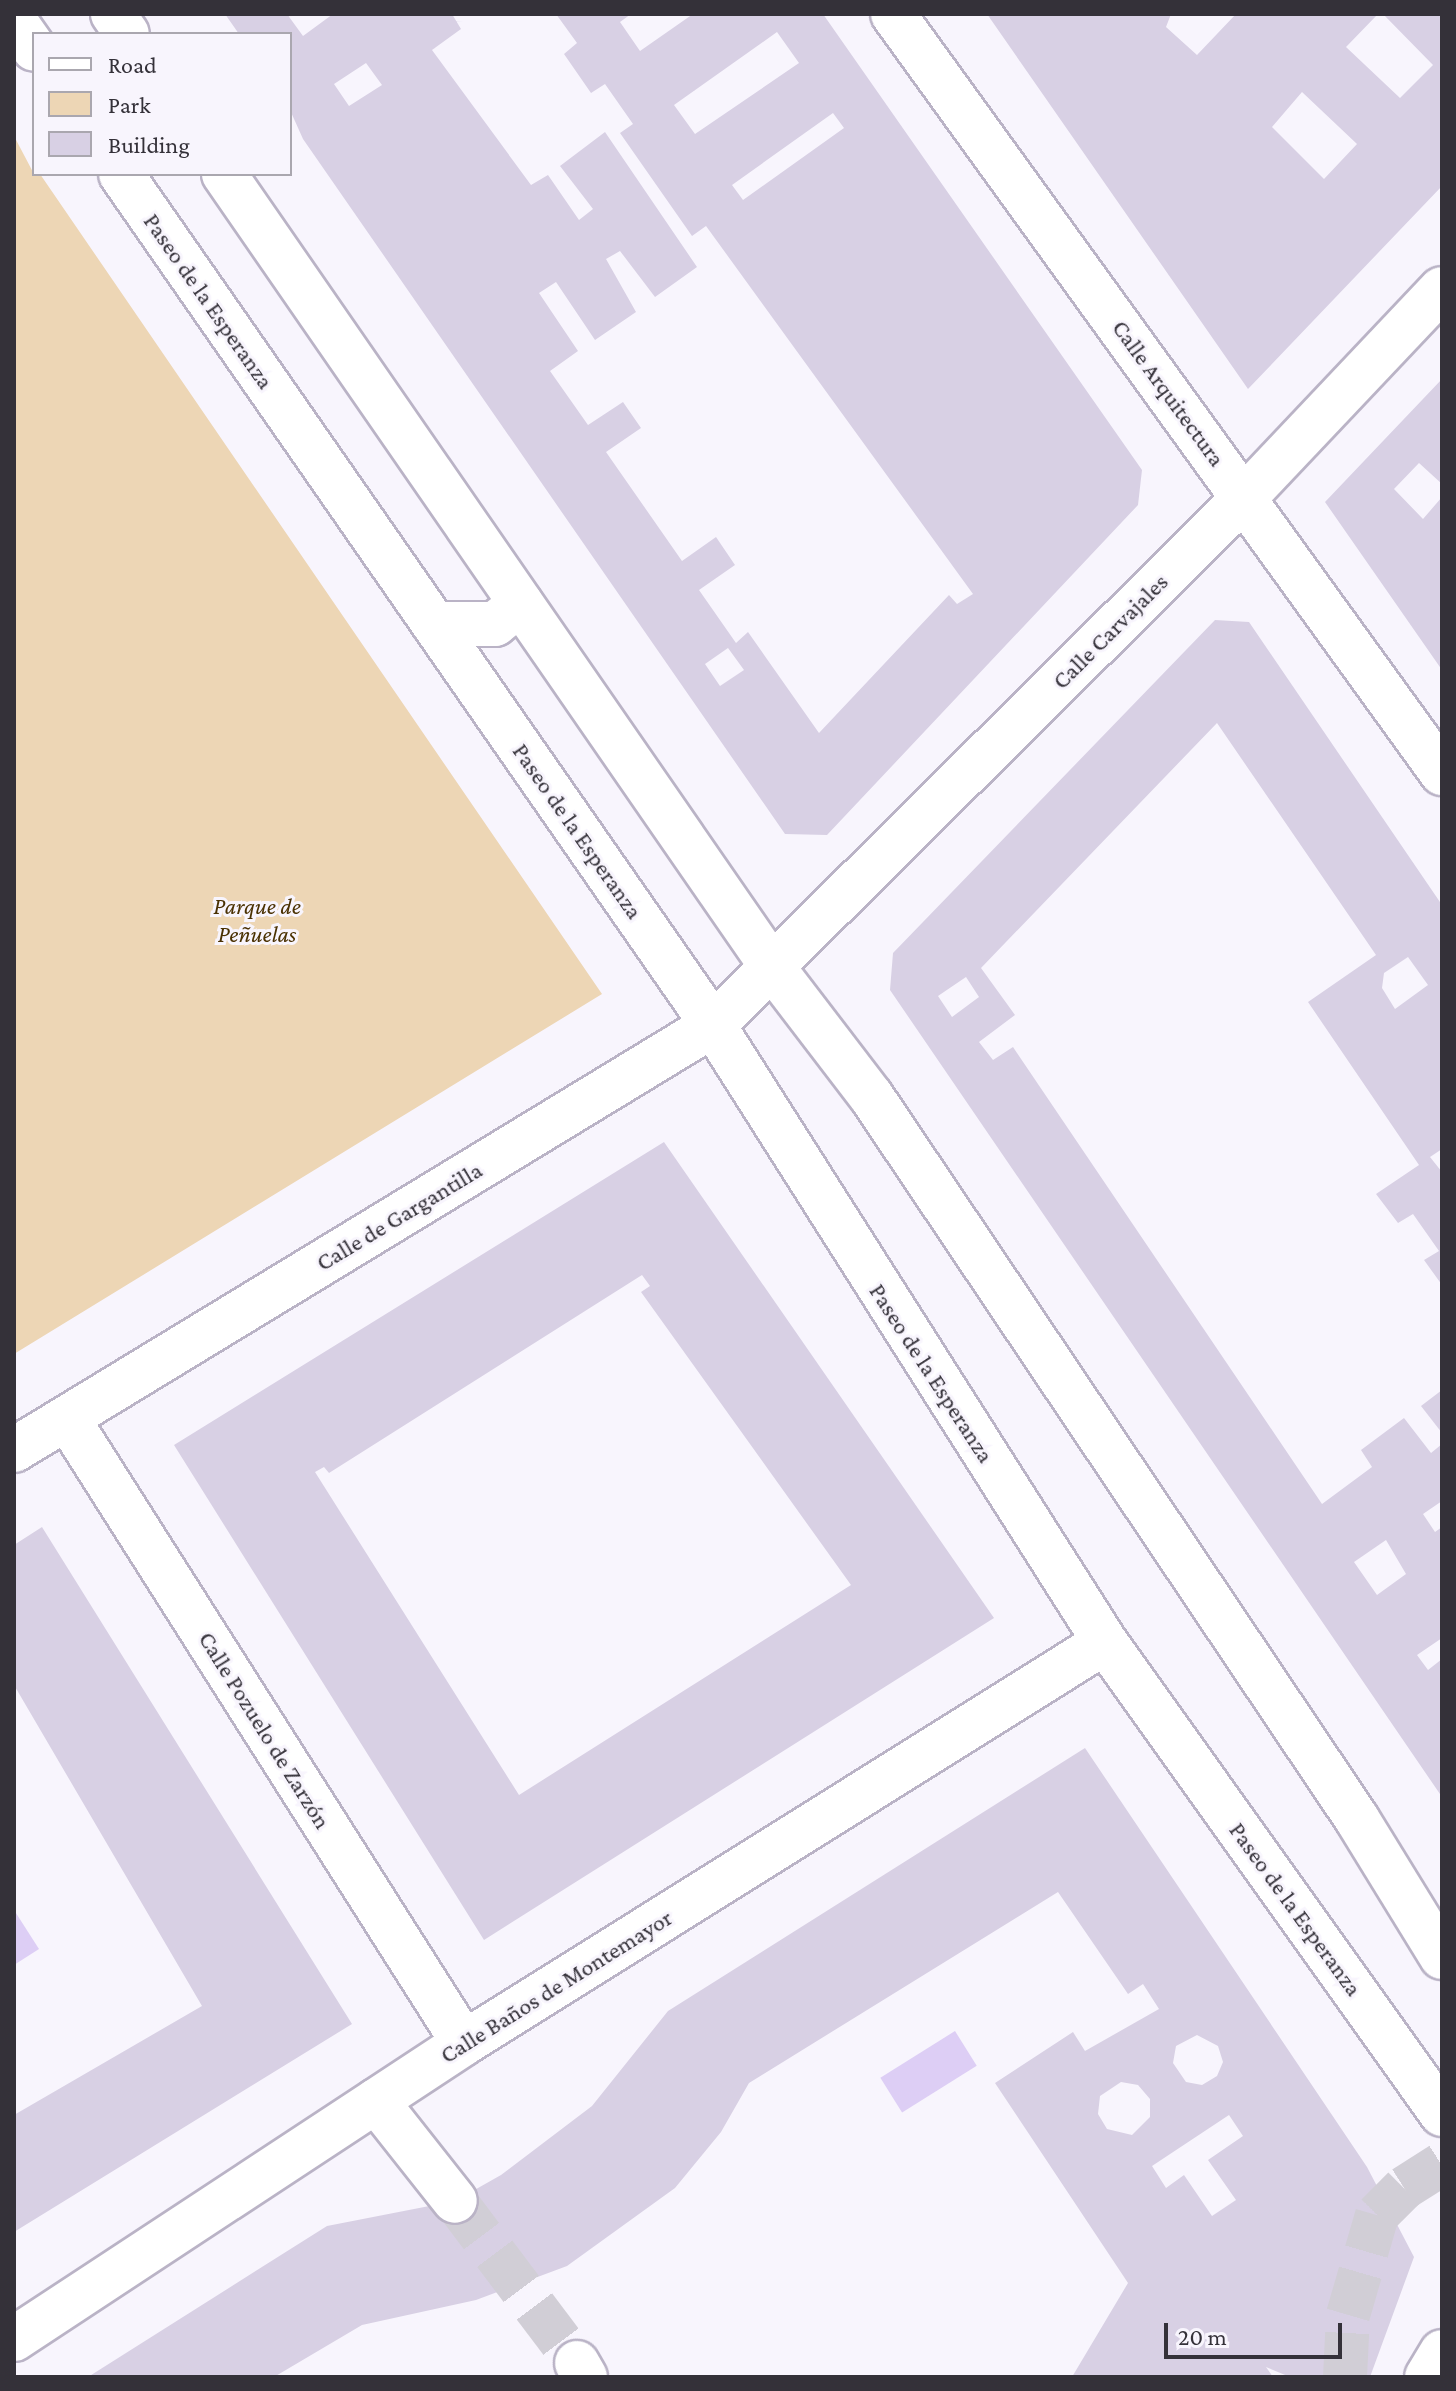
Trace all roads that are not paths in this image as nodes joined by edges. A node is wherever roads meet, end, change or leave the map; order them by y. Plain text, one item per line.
1 (113, 14) edge
2 (893, 14) edge
3 (14, 20) edge
4 (126, 32) edge
5 (32, 46) edge
6 (122, 176) edge
7 (225, 176) edge
8 (1442, 289) edge
9 (1245, 497) junction
10 (521, 603) junction
11 (434, 624) junction
12 (1442, 773) edge
13 (773, 968) junction
14 (713, 1025) junction
15 (67, 1418) junction
16 (14, 1450) edge
17 (1105, 1642) junction
18 (1442, 1957) edge
19 (464, 2043) junction
20 (376, 2101) junction
21 (1442, 2114) edge
22 (455, 2201) tunnel mouth
23 (14, 2339) edge
24 (1442, 2352) edge
25 (1427, 2377) edge

1 - 4 street
2 - 9 street, Calle Arquitectura
3 - 5 street
6 - 11 street, Paseo de la Esperanza
7 - 10 street
8 - 9 street, Calle Carvajales
9 - 12 street, Calle Arquitectura
9 - 13 street, Calle Carvajales
10 - 11 street
10 - 13 street
11 - 14 street, Paseo de la Esperanza
13 - 14 street, Calle de Gargantilla
13 - 18 street
14 - 15 street, Calle de Gargantilla
14 - 17 street, Paseo de la Esperanza
15 - 16 street, Calle de Gargantilla
15 - 19 street, Calle Pozuelo de Zarzón
17 - 19 street, Calle Baños de Montemayor
17 - 21 street, Paseo de la Esperanza
19 - 20 street, Calle Baños de Montemayor
20 - 22 street
20 - 23 street, Calle Baños de Montemayor
24 - 25 street

